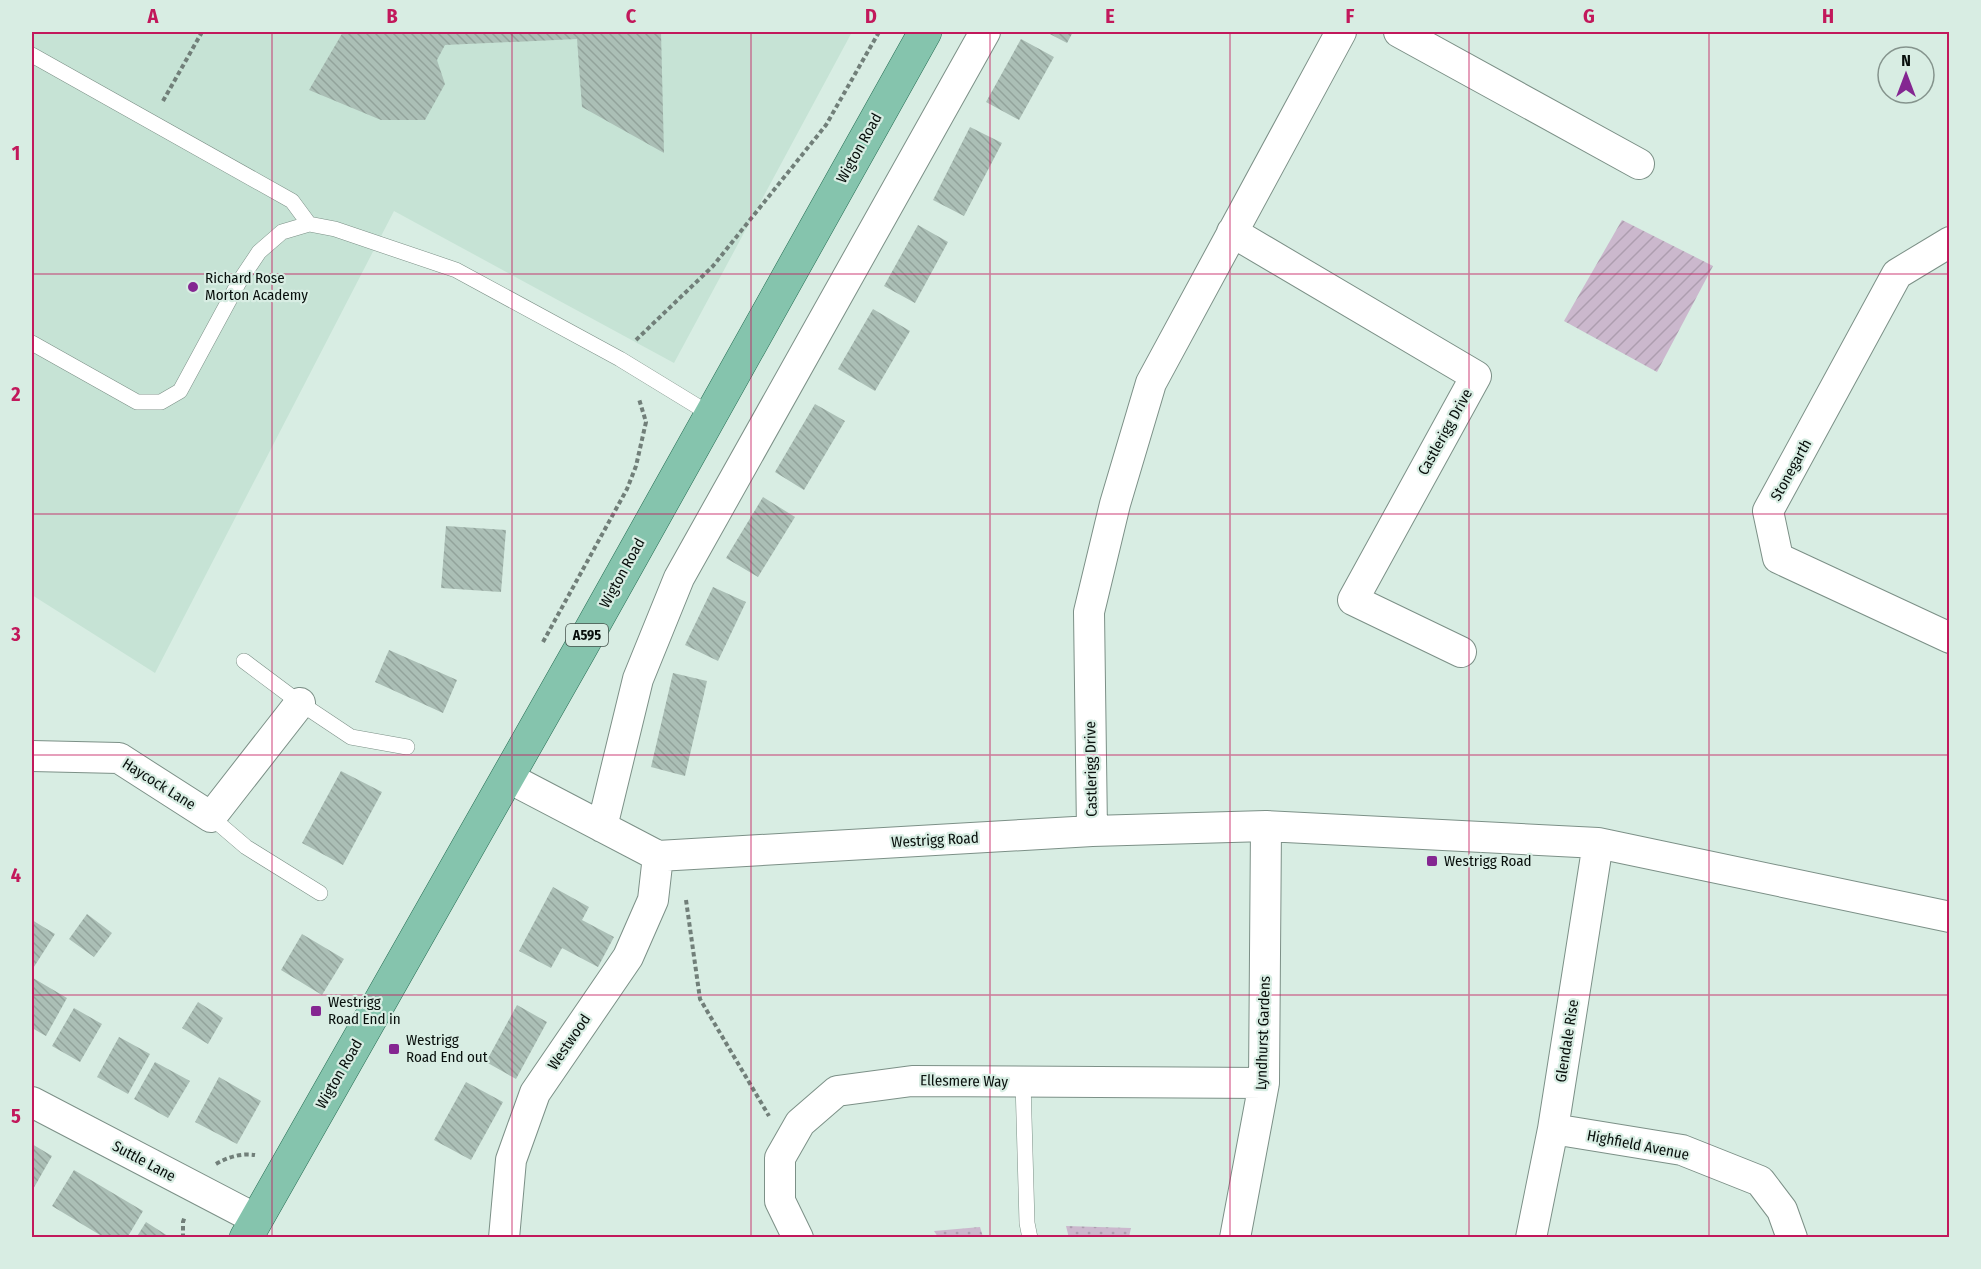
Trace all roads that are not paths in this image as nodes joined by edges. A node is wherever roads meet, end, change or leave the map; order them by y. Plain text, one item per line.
1 (925, 32) edge
2 (985, 32) edge
3 (1341, 32) edge
4 (1399, 32) edge
5 (32, 56) edge
6 (1640, 164) dead end
7 (309, 224) junction
8 (1232, 232) junction
9 (1950, 243) edge
10 (32, 343) edge
11 (710, 414) junction
12 (1950, 638) edge
13 (1461, 652) dead end
14 (244, 661) dead end
15 (300, 703) junction
16 (407, 747) dead end
17 (32, 756) edge
18 (507, 777) junction
19 (211, 818) junction
20 (1266, 826) junction
21 (602, 827) junction
22 (1092, 831) junction
23 (1599, 843) junction
24 (669, 855) junction
25 (320, 893) dead end
26 (1950, 916) edge
27 (1023, 1082) junction
28 (1264, 1083) junction
29 (32, 1102) edge
30 (1554, 1129) junction
31 (251, 1228) edge
32 (504, 1238) edge
33 (798, 1238) edge
34 (1030, 1238) edge
35 (1234, 1238) edge
36 (1531, 1238) edge
37 (1792, 1238) edge

1 - 11 main road, Wigton Road / A595
2 - 21 street
3 - 8 street, Castlerigg Drive
4 - 6 street
5 - 7 lane
7 - 10 lane
7 - 11 lane
8 - 13 street, Castlerigg Drive
8 - 22 street, Castlerigg Drive
9 - 12 street, Stonegarth
11 - 18 main road, Wigton Road / A595
14 - 15 lane
15 - 16 lane
15 - 19 street, Haycock Lane
17 - 19 street, Haycock Lane
18 - 21 street
18 - 31 main road, Wigton Road / A595
19 - 25 lane
20 - 22 street, Westrigg Road
20 - 23 street, Westrigg Road
20 - 28 street, Lyndhurst Gardens
21 - 24 street
22 - 24 street, Westrigg Road
23 - 26 street, Westrigg Road
23 - 30 street, Glendale Rise
24 - 32 street, Westwood
27 - 28 street, Ellesmere Way
27 - 33 street, Ellesmere Way
27 - 34 lane
28 - 35 street, Lyndhurst Gardens
29 - 31 street, Suttle Lane
30 - 36 street, Glendale Rise
30 - 37 street, Highfield Avenue

